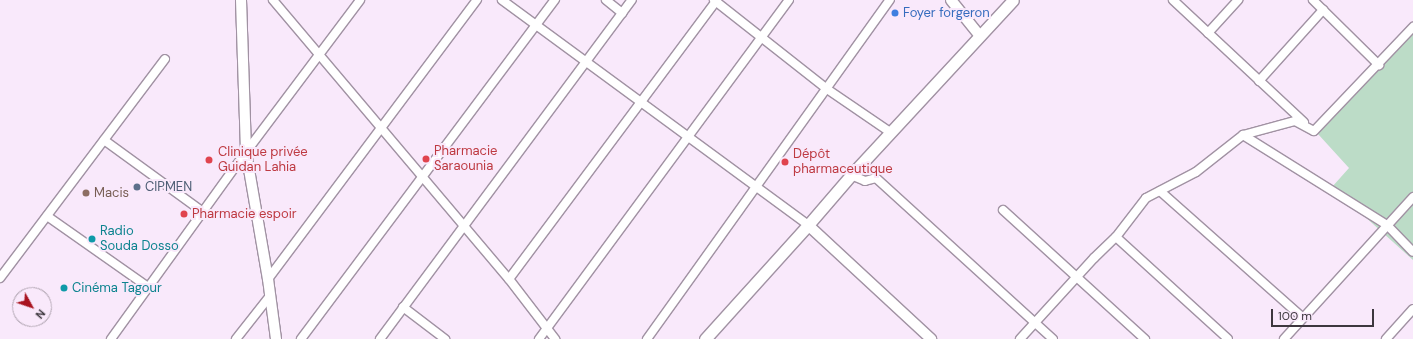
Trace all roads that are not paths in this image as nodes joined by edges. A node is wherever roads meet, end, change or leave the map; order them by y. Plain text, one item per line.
1 (241, 0) edge
2 (273, 0) edge
3 (360, 0) edge
4 (477, 0) edge
5 (502, 0) edge
6 (555, 0) edge
7 (606, 0) edge
8 (632, 0) edge
9 (715, 0) edge
10 (789, 0) edge
11 (890, 0) edge
12 (951, 0) edge
13 (1013, 0) edge
14 (1173, 0) edge
15 (1238, 0) edge
16 (1313, 0) edge
17 (1323, 10) junction
18 (622, 12) junction
19 (536, 25) junction
20 (1413, 27) edge
21 (1208, 33) junction
22 (980, 36) junction
23 (761, 38) junction
24 (319, 54) junction
25 (165, 59) dead end
26 (586, 62) junction
27 (1379, 65) junction
28 (1259, 81) junction
29 (827, 89) junction
30 (639, 101) junction
31 (381, 129) junction
32 (1314, 131) junction
33 (890, 132) junction
34 (1243, 135) junction
35 (688, 137) junction
36 (104, 140) junction
37 (246, 152) junction
38 (850, 175) junction
39 (423, 178) junction
40 (756, 187) junction
41 (1160, 191) junction
42 (1413, 197) edge
43 (1003, 210) dead end
44 (203, 212) junction
45 (47, 216) junction
46 (808, 225) junction
47 (1387, 225) junction
48 (464, 226) junction
49 (1116, 237) junction
50 (1413, 252) edge
51 (1077, 277) junction
52 (0, 278) edge
53 (268, 279) junction
54 (508, 279) junction
55 (148, 288) junction
56 (270, 296) junction
57 (404, 307) junction
58 (1413, 309) edge
59 (1303, 318) junction
60 (1035, 322) junction
61 (547, 328) junction
62 (112, 339) edge
63 (236, 339) edge
64 (276, 339) edge
65 (301, 339) edge
66 (380, 339) edge
67 (445, 339) edge
68 (539, 339) edge
69 (555, 339) edge
70 (647, 339) edge
71 (705, 339) edge
72 (932, 339) edge
73 (1020, 339) edge
74 (1053, 339) edge
75 (1145, 339) edge
76 (1228, 339) edge
77 (1284, 339) edge
78 (1386, 339) edge

1 - 37 street
2 - 24 street
3 - 24 street
4 - 31 street
5 - 19 street
6 - 19 street
7 - 18 street
8 - 18 street
9 - 23 street
9 - 30 street
10 - 23 street
11 - 29 street
12 - 22 street
13 - 22 main road
14 - 21 street
15 - 21 street
16 - 17 street
17 - 27 street
17 - 28 street
18 - 26 street
19 - 26 street
19 - 39 street
20 - 27 street
21 - 28 street
22 - 33 main road
23 - 29 street
23 - 35 street
24 - 31 street
24 - 37 street
25 - 36 street
26 - 30 street
26 - 48 street
27 - 32 street
28 - 32 street
29 - 33 street
29 - 40 street
30 - 35 street
30 - 54 street
31 - 39 street
31 - 53 street
32 - 34 street
33 - 38 main road
34 - 41 street
34 - 47 street
35 - 40 street
35 - 61 street
36 - 44 street
36 - 45 street
37 - 44 street
37 - 53 street
38 - 46 main road
38 - 60 street
39 - 48 street
39 - 65 street
40 - 46 street
40 - 70 street
41 - 49 street
41 - 59 street
42 - 47 street
43 - 51 street
44 - 55 street
45 - 52 street
45 - 55 street
46 - 71 main road
46 - 72 street
47 - 50 street
47 - 59 street
48 - 54 street
48 - 57 street
49 - 51 street
49 - 76 street
51 - 60 street
51 - 75 street
53 - 56 street
54 - 61 street
55 - 62 street
56 - 63 street
56 - 64 street
57 - 66 street
57 - 67 street
58 - 78 street
59 - 77 street
60 - 73 street
60 - 74 street
61 - 68 street
61 - 69 street

